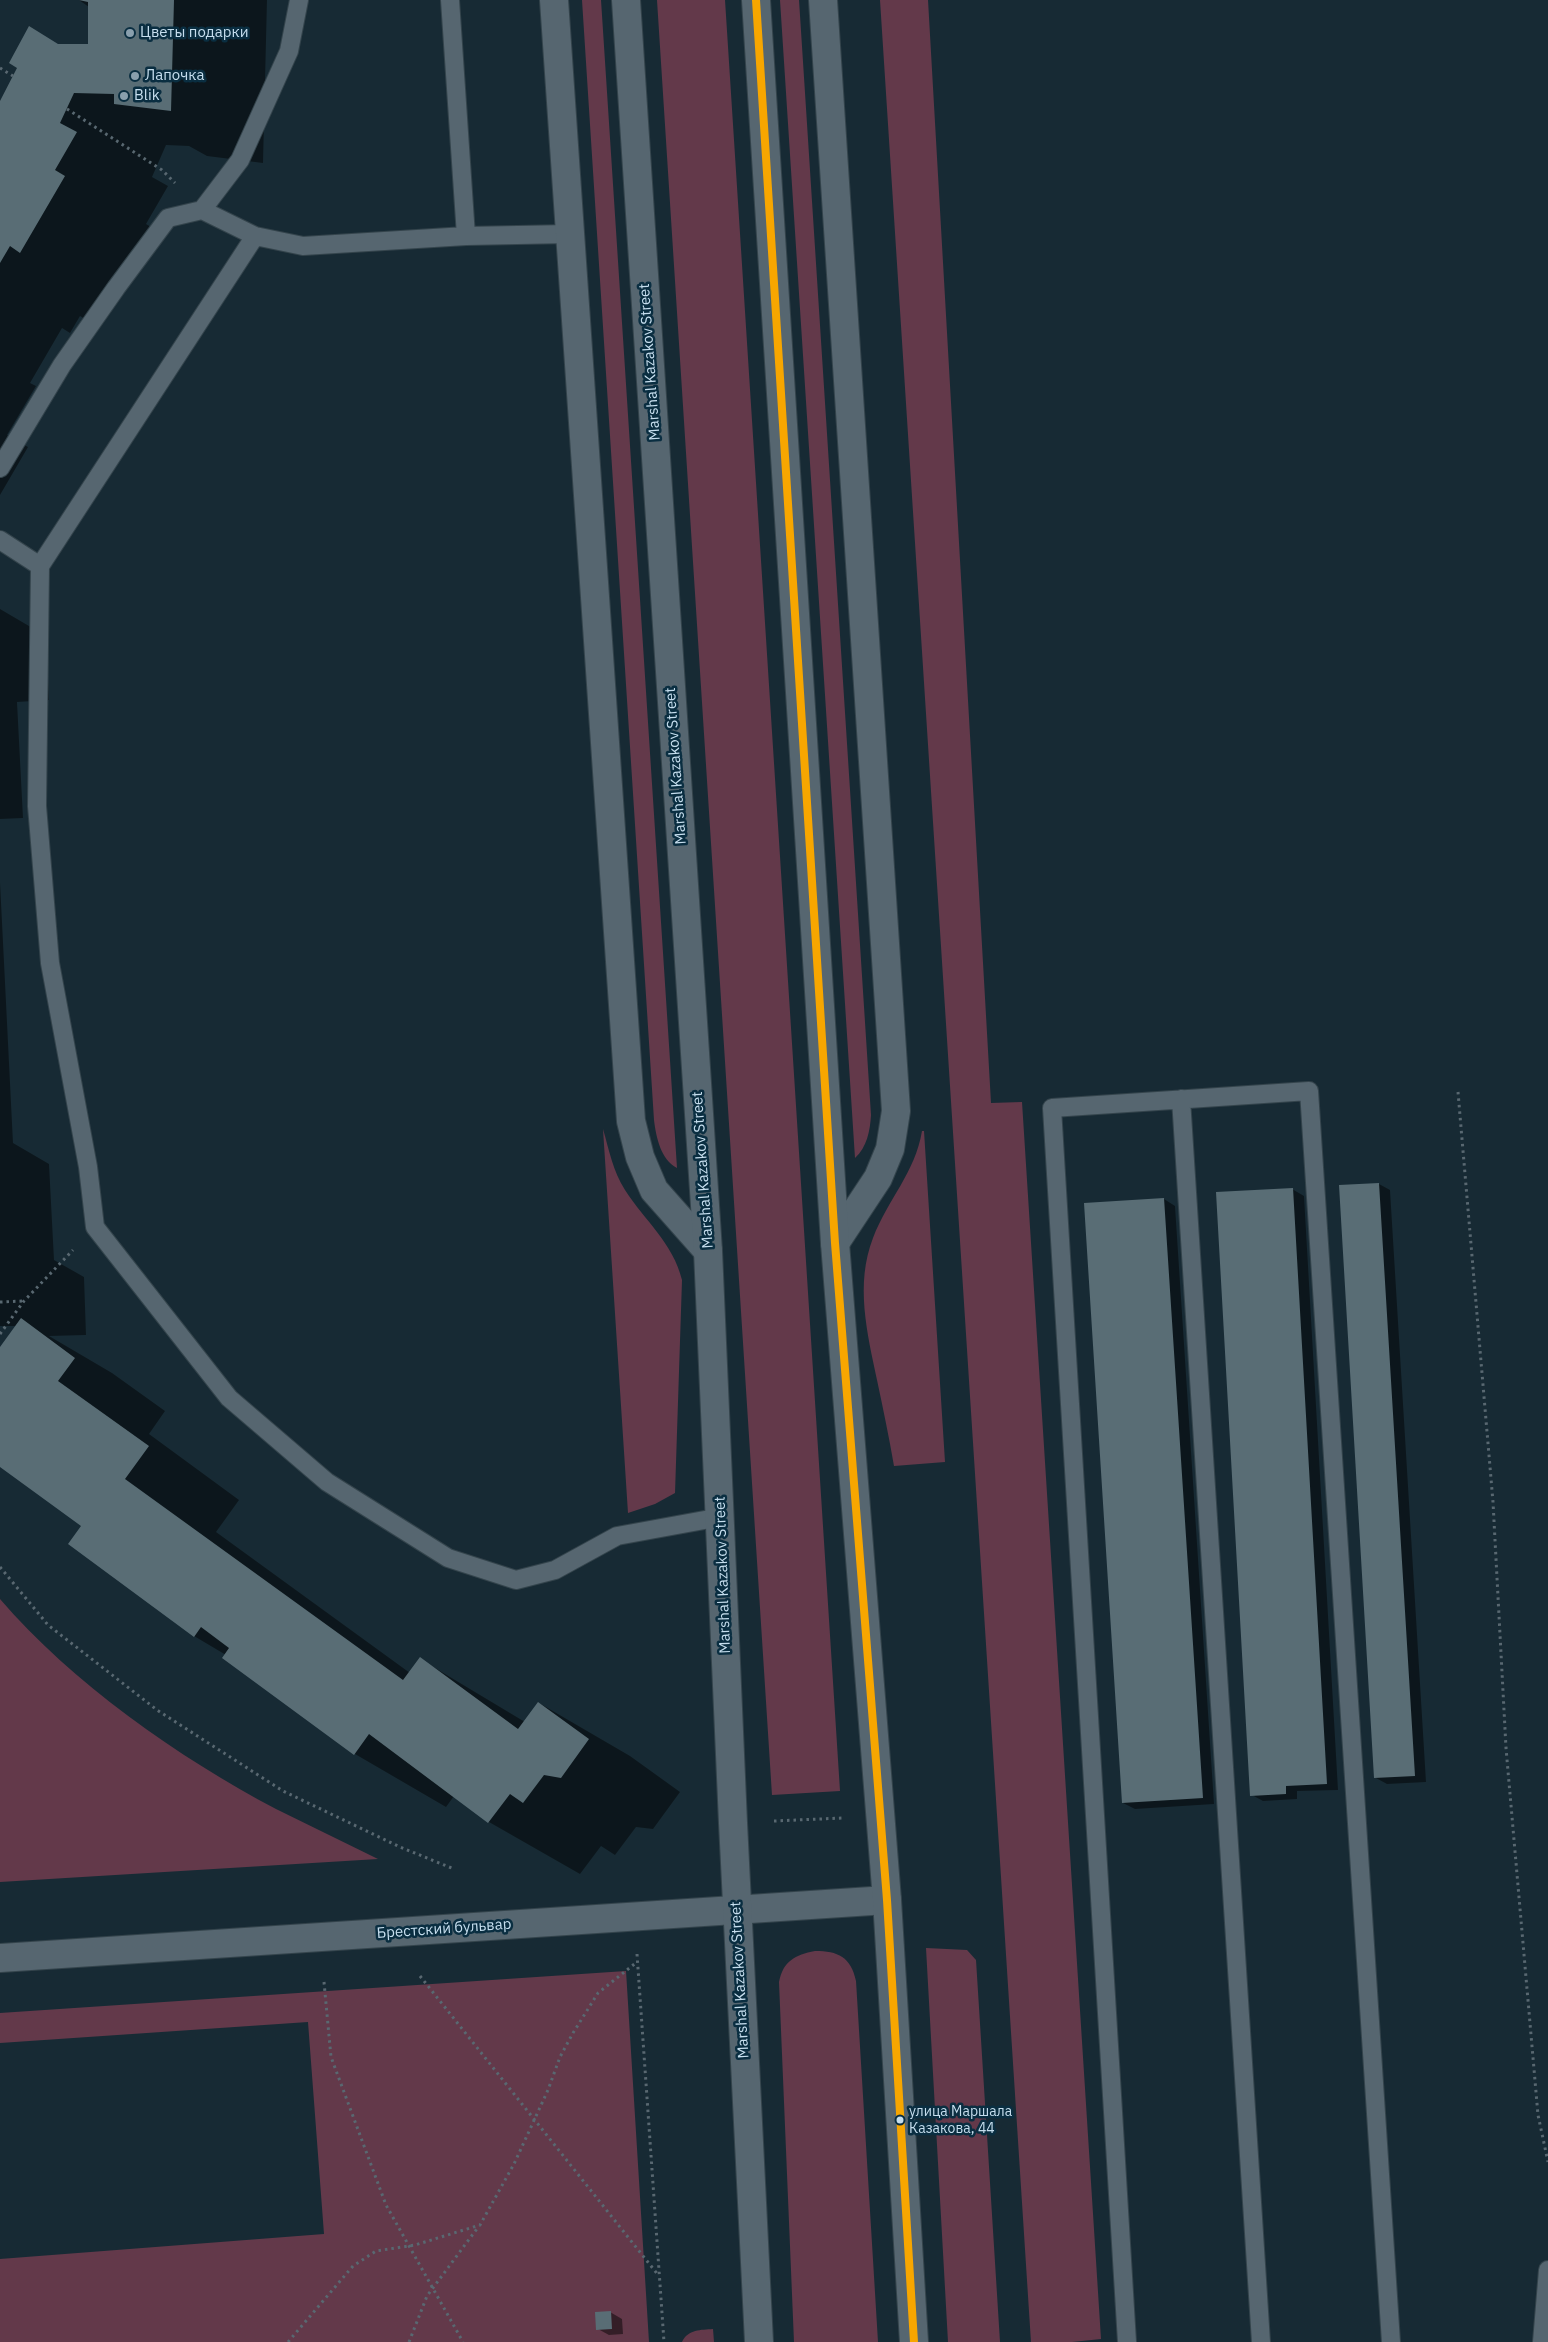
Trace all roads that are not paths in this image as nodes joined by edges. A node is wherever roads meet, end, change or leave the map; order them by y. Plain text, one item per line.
1 (299, 0) edge
2 (450, 0) edge
3 (554, 0) edge
4 (626, 0) edge
5 (756, 0) edge
6 (823, 0) edge
7 (202, 210) junction
8 (569, 234) junction
9 (255, 236) junction
10 (466, 236) junction
11 (0, 468) edge
12 (0, 540) edge
13 (40, 566) junction
14 (1181, 1099) junction
15 (836, 1243) junction
16 (708, 1251) junction
17 (721, 1517) junction
18 (887, 1900) junction
19 (737, 1910) junction
20 (0, 1958) edge
21 (1548, 2270) edge
22 (759, 2342) edge
23 (914, 2342) edge
24 (1127, 2342) edge
25 (1261, 2342) edge
26 (1391, 2342) edge
27 (1542, 2342) edge

1 - 7 lane
2 - 10 lane
3 - 8 main road
4 - 16 main road, Marshal Kazakov Street
5 - 15 main road
6 - 15 main road
7 - 9 lane
7 - 11 lane
8 - 10 lane
8 - 16 main road
9 - 10 lane
9 - 13 lane
12 - 13 lane
13 - 17 lane
14 - 24 lane
14 - 25 lane
14 - 26 lane
15 - 18 main road
16 - 17 main road, Marshal Kazakov Street
17 - 19 main road, Marshal Kazakov Street
18 - 19 main road, Брестский бульвар
18 - 23 main road
19 - 20 main road, Брестский бульвар
19 - 22 main road, Marshal Kazakov Street
21 - 27 lane

